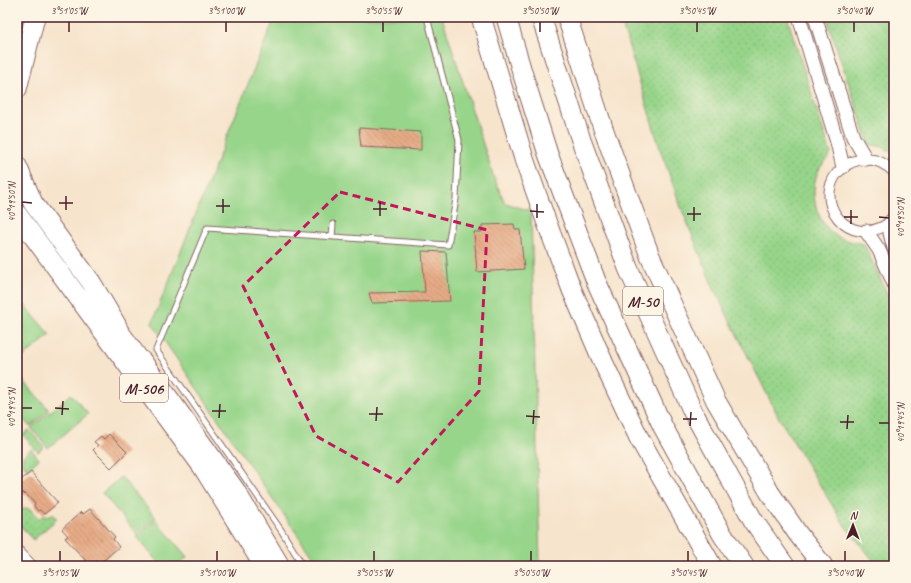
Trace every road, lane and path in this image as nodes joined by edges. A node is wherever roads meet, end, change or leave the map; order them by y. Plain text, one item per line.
1 (25, 17) edge
2 (34, 17) edge
3 (427, 17) edge
4 (481, 17) edge
5 (506, 17) edge
6 (541, 17) edge
7 (567, 17) edge
8 (799, 17) edge
9 (815, 17) edge
10 (17, 35) edge
11 (17, 89) edge
12 (866, 159) junction
13 (17, 166) edge
14 (843, 167) junction
15 (894, 172) edge
16 (17, 192) edge
17 (17, 214) edge
18 (893, 219) edge
19 (17, 222) edge
20 (333, 224) dead end
21 (866, 231) junction
22 (332, 237) junction
23 (894, 248) edge
24 (64, 280) junction
25 (894, 284) edge
26 (117, 326) junction
27 (142, 361) joint
28 (17, 550) edge
29 (32, 566) edge
30 (264, 566) edge
31 (280, 566) edge
32 (303, 566) edge
33 (712, 566) edge
34 (744, 566) edge
35 (785, 566) edge
36 (824, 566) edge

1 - 10 highway
2 - 11 highway
3 - 22 lane
4 - 33 highway
5 - 34 highway, M-50
6 - 35 highway, M-50
7 - 36 highway
8 - 14 street
9 - 12 street
12 - 14 street
12 - 15 street
13 - 26 highway, M-506
14 - 21 street
16 - 26 highway, M-506
17 - 24 highway, M-506
18 - 21 street
18 - 23 street
19 - 24 highway
20 - 22 lane
21 - 25 street
22 - 32 lane
24 - 30 highway, M-506
26 - 27 main road, M-506
27 - 31 highway, M-506
28 - 29 street

